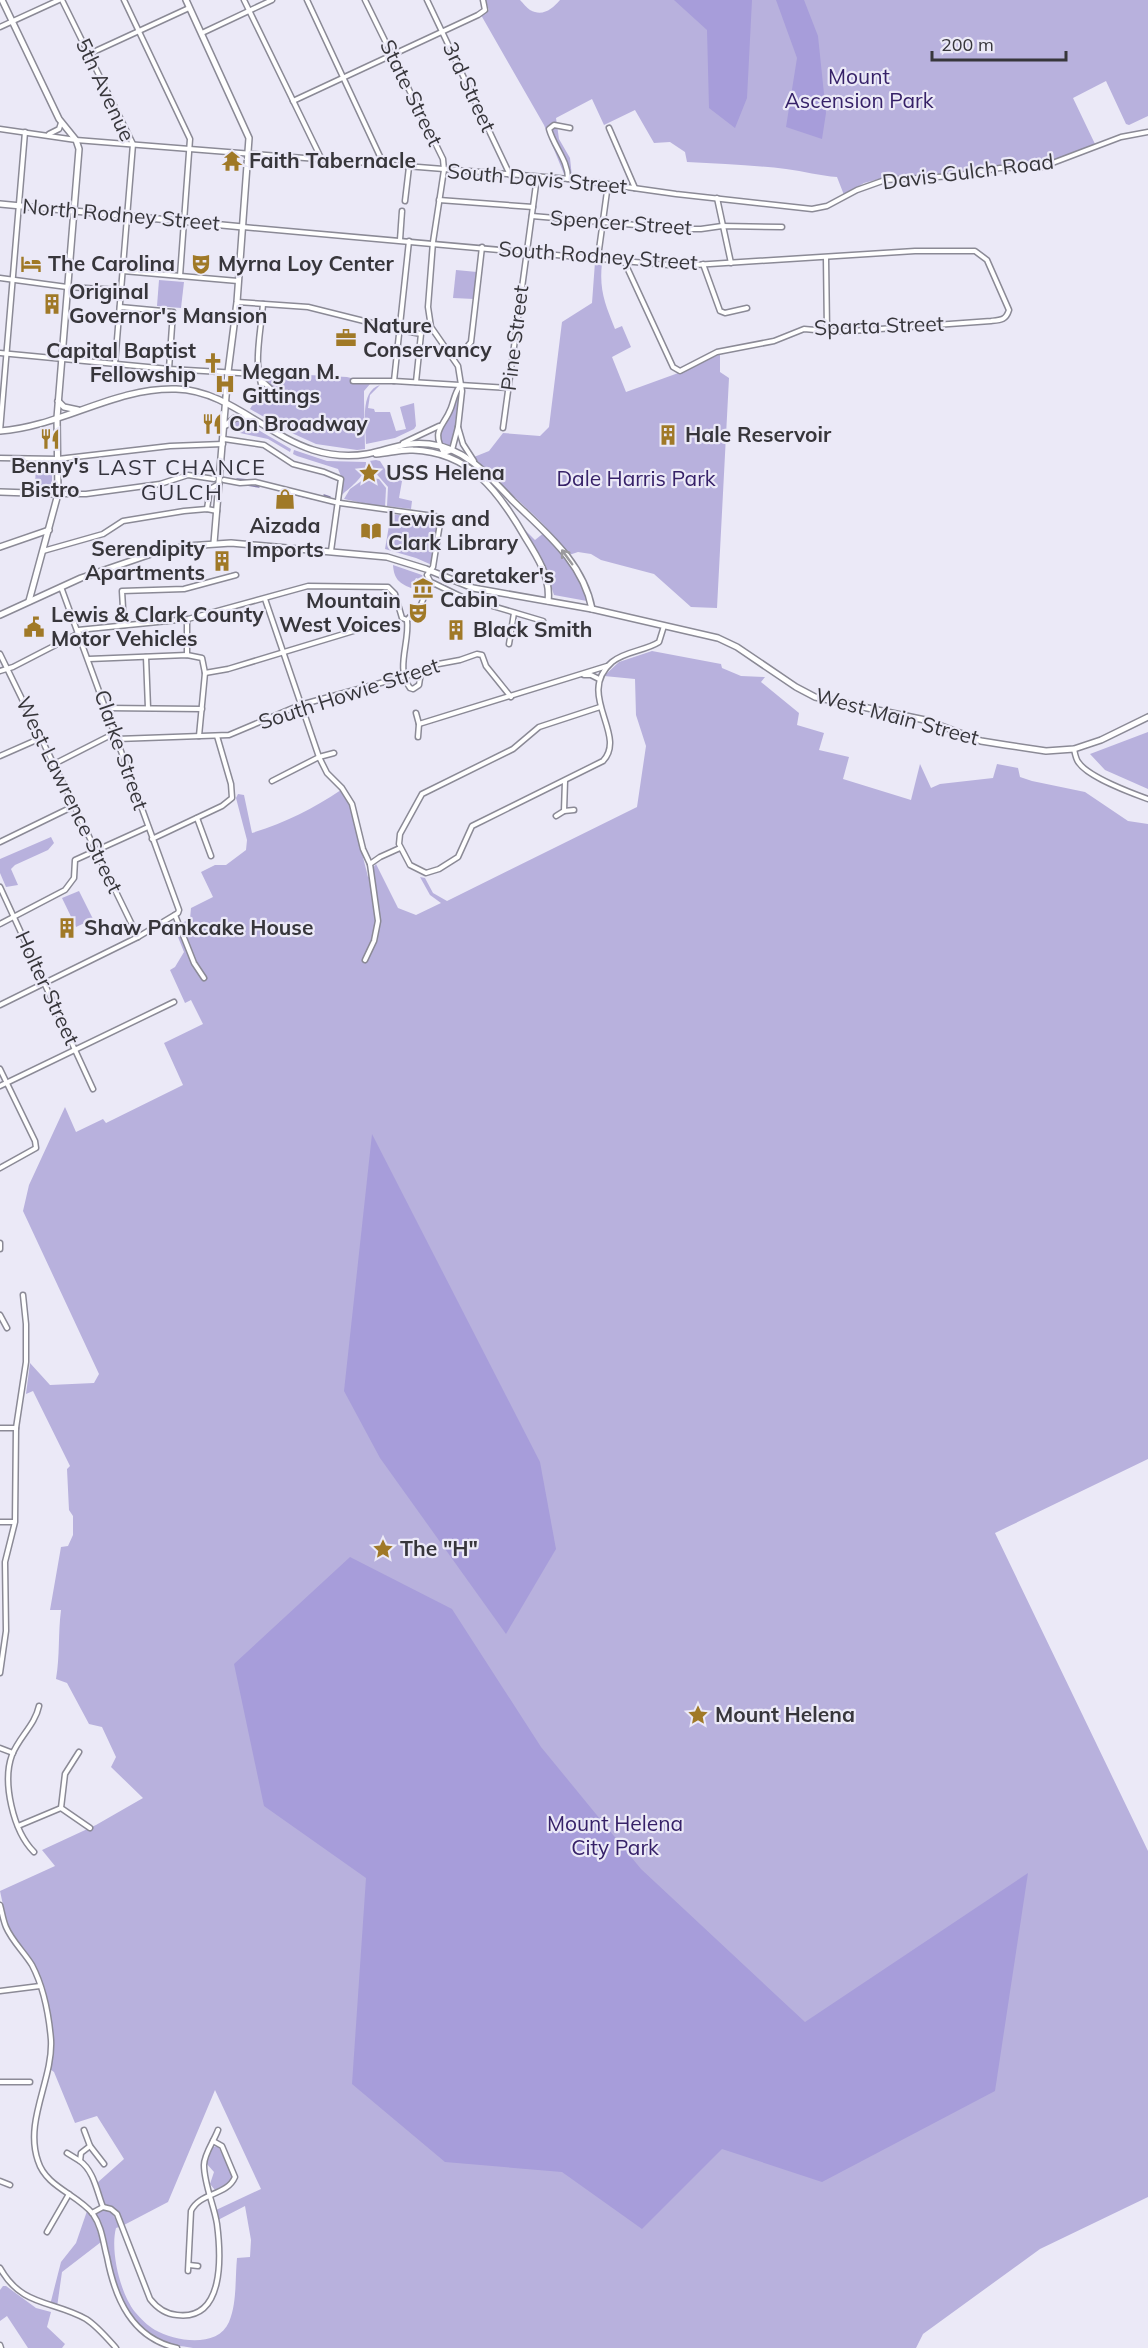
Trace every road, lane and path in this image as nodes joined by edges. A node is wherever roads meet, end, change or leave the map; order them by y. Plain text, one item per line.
1 (2, 0) edge
2 (61, 0) edge
3 (124, 0) edge
4 (186, 0) edge
5 (244, 0) edge
6 (272, 0) edge
7 (307, 0) edge
8 (365, 0) edge
9 (427, 0) edge
10 (483, 0) edge
11 (189, 8) junction
12 (249, 11) junction
13 (13, 22) junction
14 (0, 27) edge
15 (139, 31) junction
16 (442, 32) junction
17 (202, 33) junction
18 (89, 54) junction
19 (392, 56) junction
20 (343, 78) junction
21 (293, 101) junction
22 (61, 123) junction
23 (570, 128) dead end
24 (609, 128) dead end
25 (0, 129) edge
26 (25, 132) junction
27 (1148, 132) edge
28 (46, 135) junction
29 (76, 140) junction
30 (133, 144) junction
31 (191, 148) junction
32 (249, 153) junction
33 (321, 159) junction
34 (385, 165) junction
35 (409, 167) junction
36 (444, 171) junction
37 (510, 175) junction
38 (537, 177) junction
39 (568, 179) junction
40 (608, 184) junction
41 (635, 188) junction
42 (717, 198) junction
43 (405, 201) dead end
44 (439, 201) junction
45 (0, 204) edge
46 (20, 206) junction
47 (533, 207) junction
48 (74, 211) junction
49 (402, 211) dead end
50 (127, 216) junction
51 (532, 216) junction
52 (185, 221) junction
53 (602, 222) junction
54 (243, 226) junction
55 (722, 226) junction
56 (782, 227) dead end
57 (400, 240) junction
58 (409, 241) junction
59 (433, 242) junction
60 (482, 247) junction
61 (526, 251) junction
62 (598, 258) junction
63 (826, 258) junction
64 (624, 261) junction
65 (731, 263) junction
66 (703, 264) junction
67 (123, 271) junction
68 (180, 276) junction
69 (0, 278) edge
70 (14, 280) junction
71 (238, 281) junction
72 (67, 287) junction
73 (121, 290) junction
74 (237, 302) junction
75 (263, 304) junction
76 (120, 307) junction
77 (747, 308) dead end
78 (205, 314) dead end
79 (235, 317) junction
80 (1007, 317) joint
81 (400, 330) junction
82 (827, 331) junction
83 (466, 348) dead end
84 (0, 353) edge
85 (7, 355) junction
86 (62, 360) junction
87 (115, 364) junction
88 (169, 369) junction
89 (228, 372) junction
90 (258, 374) junction
91 (261, 380) junction
92 (353, 381) dead end
93 (394, 381) junction
94 (416, 382) junction
95 (460, 386) junction
96 (509, 388) junction
97 (58, 401) junction
98 (226, 404) junction
99 (80, 411) junction
100 (250, 417) junction
101 (57, 418) junction
102 (225, 426) junction
103 (439, 426) junction
104 (458, 427) junction
105 (503, 428) dead end
106 (0, 431) edge
107 (224, 442) junction
108 (403, 443) junction
109 (440, 446) junction
110 (452, 450) junction
111 (368, 454) junction
112 (443, 455) junction
113 (0, 458) edge
114 (58, 459) junction
115 (474, 461) junction
116 (214, 479) dead end
117 (222, 482) junction
118 (0, 492) edge
119 (58, 495) junction
120 (207, 509) junction
121 (217, 511) junction
122 (49, 530) junction
123 (214, 543) junction
124 (0, 547) edge
125 (331, 550) junction
126 (42, 551) junction
127 (429, 570) junction
128 (236, 575) dead end
129 (430, 584) junction
130 (61, 586) junction
131 (265, 599) junction
132 (29, 601) junction
133 (548, 601) junction
134 (592, 609) junction
135 (514, 613) junction
136 (0, 615) edge
137 (187, 620) junction
138 (407, 620) junction
139 (543, 621) dead end
140 (124, 625) junction
141 (370, 626) dead end
142 (664, 626) junction
143 (78, 632) junction
144 (509, 644) dead end
145 (282, 653) junction
146 (0, 654) edge
147 (188, 655) junction
148 (146, 657) junction
149 (89, 659) junction
150 (609, 665) junction
151 (7, 668) junction
152 (0, 671) edge
153 (419, 672) junction
154 (205, 673) junction
155 (580, 675) junction
156 (599, 680) junction
157 (511, 697) junction
158 (300, 705) junction
159 (600, 707) junction
160 (106, 708) junction
161 (148, 708) junction
162 (202, 709) junction
163 (416, 713) dead end
164 (1148, 717) edge
165 (419, 724) junction
166 (115, 733) junction
167 (199, 736) junction
168 (217, 736) junction
169 (418, 737) dead end
170 (41, 738) junction
171 (117, 739) junction
172 (1074, 749) junction
173 (334, 753) dead end
174 (0, 756) edge
175 (319, 757) junction
176 (54, 764) junction
177 (272, 781) dead end
178 (565, 781) junction
179 (1148, 799) edge
180 (74, 806) junction
181 (574, 810) dead end
182 (564, 811) junction
183 (556, 816) dead end
184 (197, 818) junction
185 (148, 827) junction
186 (152, 839) junction
187 (0, 842) edge
188 (400, 848) junction
189 (96, 851) junction
190 (211, 856) dead end
191 (370, 864) junction
192 (0, 887) edge
193 (177, 914) junction
194 (14, 917) junction
195 (0, 924) edge
196 (138, 937) junction
197 (365, 960) dead end
198 (204, 978) dead end
199 (45, 983) junction
200 (174, 1002) dead end
201 (0, 1005) edge
202 (75, 1049) junction
203 (0, 1069) edge
204 (7, 1083) junction
205 (0, 1086) edge
206 (93, 1089) dead end
207 (0, 1168) edge
208 (23, 1295) dead end
209 (0, 1315) edge
210 (7, 1328) dead end
211 (0, 1428) edge
212 (16, 1428) junction
213 (0, 1522) edge
214 (15, 1522) junction
215 (2, 1616) edge
216 (0, 1673) edge
217 (39, 1706) dead end
218 (0, 1748) edge
219 (79, 1752) dead end
220 (13, 1753) junction
221 (61, 1808) junction
222 (18, 1826) junction
223 (90, 1828) dead end
224 (34, 1852) dead end
225 (0, 1905) edge
226 (40, 1986) junction
227 (0, 1991) edge
228 (0, 2082) edge
229 (30, 2082) dead end
230 (84, 2130) dead end
231 (218, 2130) dead end
232 (213, 2141) junction
233 (90, 2146) junction
234 (67, 2153) dead end
235 (80, 2161) junction
236 (104, 2164) dead end
237 (0, 2181) edge
238 (10, 2185) dead end
239 (69, 2194) junction
240 (211, 2195) junction
241 (103, 2207) junction
242 (92, 2213) junction
243 (47, 2232) dead end
244 (189, 2265) junction
245 (198, 2265) dead end
246 (0, 2268) edge
247 (188, 2271) dead end
248 (6, 2278) junction
249 (1, 2282) edge
250 (116, 2348) edge
251 (177, 2348) edge

1 - 13 street
2 - 13 street
2 - 18 street, 5th Avenue
3 - 15 street
4 - 11 street
5 - 12 street
6 - 12 street
7 - 20 street
8 - 19 street, State Street
9 - 16 street, 3rd Street
10 - 16 street
11 - 15 street
11 - 17 street
12 - 17 street
12 - 21 street
13 - 14 street
13 - 22 street
15 - 18 street
15 - 31 street
16 - 19 street
16 - 37 street, 3rd Street
17 - 32 street
18 - 30 street, 5th Avenue
19 - 20 street
19 - 36 street, State Street
20 - 21 street
20 - 34 street
21 - 33 street
22 - 28 street
22 - 29 street
23 - 39 street
24 - 41 street
25 - 26 street, South Davis Street
26 - 28 street, South Davis Street
26 - 46 street
27 - 42 street, Davis Gulch Road
28 - 29 street, South Davis Street
29 - 30 street, South Davis Street
29 - 48 street
30 - 31 street, South Davis Street
30 - 50 street, 5th Avenue
31 - 32 street, South Davis Street
31 - 52 street
32 - 33 street, South Davis Street
32 - 54 street
33 - 34 street, South Davis Street
34 - 35 street, South Davis Street
35 - 36 street, South Davis Street
35 - 43 street
36 - 37 street, South Davis Street
36 - 44 street, State Street
37 - 38 street, South Davis Street
38 - 39 street, South Davis Street
38 - 47 street, Pine Street
39 - 40 street, South Davis Street
40 - 41 street, South Davis Street
40 - 53 street
41 - 42 street, South Davis Street
42 - 55 street
44 - 47 street, Spencer Street
44 - 59 street, State Street
45 - 46 street, North Rodney Street
46 - 48 street, North Rodney Street
46 - 70 street
47 - 51 street, Pine Street
48 - 50 street, North Rodney Street
48 - 72 street
49 - 57 street
50 - 52 street, North Rodney Street
50 - 67 street, 5th Avenue
51 - 53 street, Spencer Street
51 - 61 street, Pine Street
52 - 54 street, North Rodney Street
52 - 68 street
53 - 55 street, Spencer Street
53 - 62 street
54 - 57 street, South Rodney Street
54 - 71 street
55 - 56 street, Spencer Street
55 - 65 street
57 - 58 street, South Rodney Street
58 - 59 street, South Rodney Street
58 - 81 street
59 - 60 street, South Rodney Street
59 - 95 street, State Street
60 - 61 street, South Rodney Street
60 - 83 street
61 - 62 street, South Rodney Street
61 - 96 street, Pine Street
62 - 64 street, South Rodney Street
63 - 65 street, South Rodney Street
63 - 80 street, South Rodney Street
63 - 82 street
64 - 66 street, South Rodney Street
64 - 82 street, Sparta Street
65 - 66 street, South Rodney Street
66 - 77 street
67 - 68 street
67 - 73 street, 5th Avenue
68 - 71 street
69 - 70 street
70 - 72 street
70 - 85 street
71 - 74 street
72 - 73 street
72 - 86 street
73 - 76 street, 5th Avenue
74 - 75 street
74 - 79 street
75 - 81 street
75 - 90 street
76 - 87 street, 5th Avenue
76 - 88 street
78 - 79 street
79 - 89 street
80 - 82 street, Sparta Street
81 - 93 street
81 - 94 street
84 - 85 street
85 - 86 street
85 - 106 street
86 - 87 street
86 - 97 street
87 - 88 street
88 - 89 street
89 - 90 street
89 - 98 street
90 - 91 street
91 - 91 street
92 - 93 street
93 - 94 street
94 - 95 street
95 - 96 street
95 - 103 street
95 - 104 street
96 - 105 street, Pine Street
97 - 99 street
97 - 101 street
98 - 99 street
98 - 100 street
98 - 102 street
99 - 101 street
100 - 102 street
100 - 111 street
101 - 106 street
101 - 114 street
102 - 107 street
103 - 108 street
103 - 109 street
104 - 110 street
104 - 115 street
107 - 114 street
107 - 117 street
107 - 125 street
108 - 109 street
108 - 111 street
109 - 110 street
109 - 112 street
110 - 112 street
110 - 115 street
111 - 112 street
112 - 133 street
113 - 114 street
114 - 119 street
134 -> 115 street
116 - 119 street
117 - 120 street
117 - 121 street
117 - 127 street
118 - 119 street
119 - 122 street
120 - 121 street
120 - 126 street
121 - 123 street
122 - 124 street
122 - 126 street
123 - 125 street, West Main Street
123 - 130 street, West Main Street
125 - 127 street, West Main Street
126 - 132 street
127 - 129 street
127 - 133 street, West Main Street
128 - 140 street
129 - 135 street
129 - 138 street
130 - 132 street, West Main Street
130 - 143 street, Clarke Street
131 - 137 street
131 - 138 street
131 - 145 street
132 - 136 street, West Main Street
133 - 134 street, West Main Street
134 - 142 street, West Main Street
135 - 139 street
135 - 144 street
137 - 140 street
137 - 147 street
138 - 153 street
140 - 143 street
141 - 145 street
142 - 150 street
142 - 172 street, West Main Street
143 - 149 street, Clarke Street
143 - 151 street
145 - 154 street
145 - 158 street
146 - 151 street, West Lawrence Street
147 - 148 street
147 - 154 street
148 - 149 street
148 - 161 street
149 - 160 street, Clarke Street
150 - 155 street
150 - 156 street
151 - 152 street
151 - 170 street, West Lawrence Street
153 - 157 street, South Howie Street
153 - 158 street, South Howie Street, bridge
154 - 162 street
155 - 156 street
155 - 157 street
156 - 159 street
157 - 165 street
158 - 168 street, South Howie Street
158 - 175 street
159 - 178 street
159 - 188 street
160 - 161 street
160 - 166 street, Clarke Street
161 - 162 street
162 - 167 street
163 - 165 street
164 - 172 street, West Main Street
165 - 169 street
166 - 171 street, Clarke Street
166 - 176 street
167 - 168 street, South Howie Street
167 - 171 street, South Howie Street
168 - 184 street
170 - 174 street
170 - 176 street, West Lawrence Street
171 - 185 street, Clarke Street
172 - 179 street
173 - 175 street
175 - 177 street
175 - 191 street
176 - 180 street, West Lawrence Street
178 - 182 street
178 - 188 street
180 - 187 street
180 - 189 street, West Lawrence Street
181 - 182 street
182 - 183 street
184 - 186 street
184 - 190 street
185 - 186 street, Clarke Street
185 - 189 street
186 - 193 street, Clarke Street
188 - 191 street
189 - 194 street
189 - 196 street, West Lawrence Street
191 - 197 street
192 - 194 street, Holter Street
193 - 196 street
193 - 198 street, Clarke Street
194 - 195 street
194 - 199 street, Holter Street
196 - 199 street
199 - 201 street
199 - 202 street, Holter Street
200 - 202 street
202 - 204 street
202 - 206 street, Holter Street
203 - 204 street
204 - 205 street
204 - 207 street
208 - 212 street
209 - 210 street
211 - 212 street
212 - 214 street
213 - 214 street
214 - 215 street
215 - 216 street
217 - 220 street
218 - 220 street
219 - 221 street
220 - 222 street
221 - 222 street
221 - 223 street
222 - 224 street
225 - 226 street
226 - 227 street
226 - 239 street
228 - 229 street
230 - 233 street
231 - 232 street
232 - 240 street
232 - 240 street
233 - 235 street
233 - 236 street
234 - 235 street
235 - 241 street
237 - 238 street
239 - 242 street
239 - 243 street
240 - 241 street
240 - 244 street
241 - 242 street
242 - 251 street
244 - 245 street
244 - 247 street
246 - 248 street
248 - 249 street
248 - 250 street

